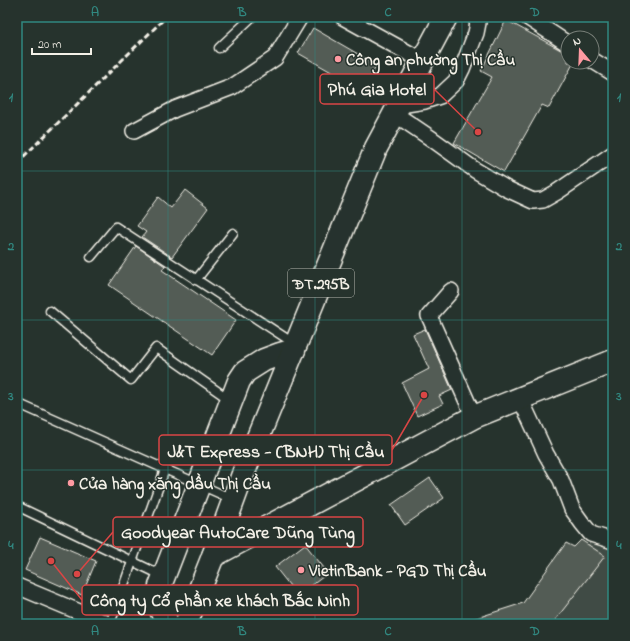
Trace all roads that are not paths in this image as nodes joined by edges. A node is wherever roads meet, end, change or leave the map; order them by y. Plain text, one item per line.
1 (252, 17) edge
2 (300, 17) edge
3 (343, 17) edge
4 (446, 17) edge
5 (475, 17) edge
6 (527, 17) edge
7 (560, 39) edge
8 (219, 48) dead end
9 (423, 61) junction
10 (600, 65) edge
11 (613, 73) edge
12 (397, 109) junction
13 (134, 131) dead end
14 (613, 154) edge
15 (233, 233) dead end
16 (91, 257) dead end
17 (196, 280) junction
18 (451, 291) dead end
19 (50, 311) dead end
20 (295, 347) junction
21 (613, 360) edge
22 (520, 398) junction
23 (231, 401) junction
24 (17, 405) edge
25 (474, 417) junction
26 (165, 469) junction
27 (199, 484) junction
28 (233, 499) junction
29 (17, 506) edge
30 (613, 541) edge
31 (213, 556) junction
32 (132, 561) junction
33 (164, 576) junction
34 (17, 586) edge
35 (109, 624) edge
36 (168, 624) edge
37 (186, 624) edge

1 - 8 lane
2 - 13 street
3 - 9 street
4 - 9 main road, ĐT.295B
5 - 12 street
6 - 7 street
9 - 12 main road, ĐT.295B
10 - 11 street
12 - 14 street
12 - 20 main road, ĐT.295B
15 - 17 lane
16 - 17 lane
17 - 20 lane
18 - 25 street
19 - 23 lane
20 - 23 main road
20 - 28 main road, ĐT.295B
21 - 22 main road
22 - 25 main road
22 - 30 street
23 - 27 main road
24 - 26 lane
25 - 31 main road
26 - 27 lane
26 - 32 lane
27 - 28 lane
27 - 33 main road
28 - 31 main road, ĐT.295B
29 - 32 lane
31 - 37 main road, ĐT.295B
32 - 33 lane
32 - 35 lane
33 - 36 main road
34 - 35 street

